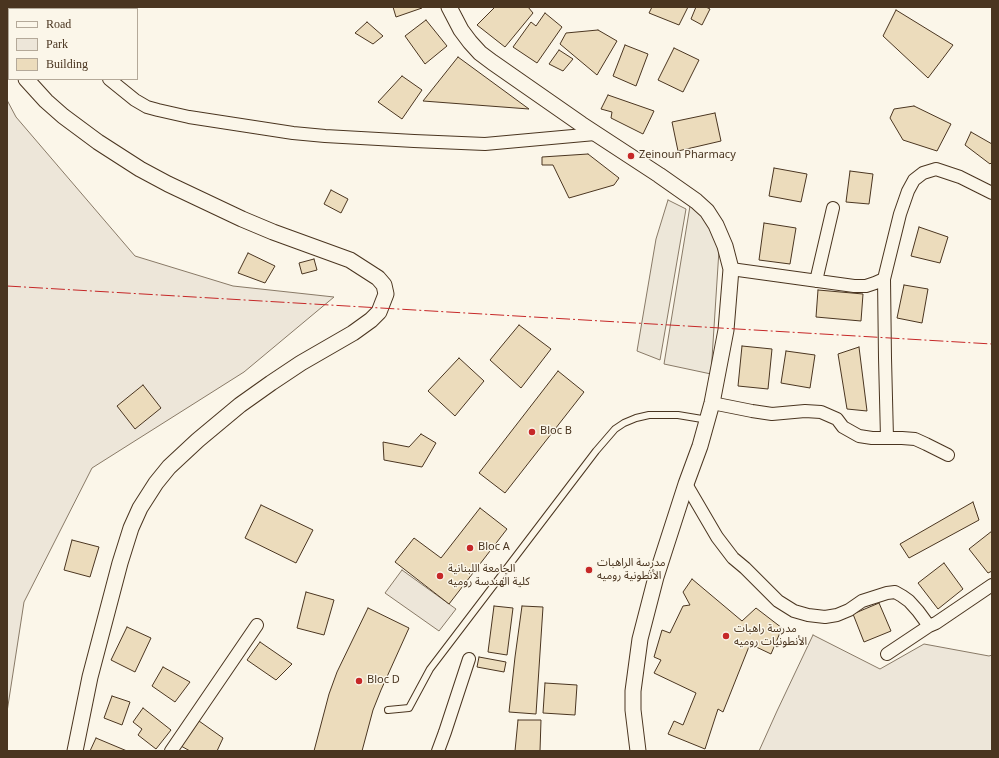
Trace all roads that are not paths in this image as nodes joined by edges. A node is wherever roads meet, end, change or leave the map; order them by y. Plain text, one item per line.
1 (449, 7) edge
2 (27, 80) edge
3 (110, 80) edge
4 (596, 134) junction
5 (992, 193) edge
6 (833, 208) dead end
7 (731, 269) junction
8 (884, 279) junction
9 (816, 281) junction
10 (712, 403) junction
11 (708, 420) junction
12 (887, 438) junction
13 (948, 455) dead end
14 (686, 484) junction
15 (992, 585) edge
16 (257, 625) dead end
17 (929, 626) junction
18 (887, 654) dead end
19 (469, 659) dead end
20 (388, 710) dead end
21 (75, 751) edge
22 (171, 751) edge
23 (438, 751) edge
24 (638, 751) edge

1 - 4 street
2 - 21 street
3 - 4 street
4 - 7 street
5 - 8 street
6 - 9 street
7 - 9 street
7 - 10 street
8 - 9 street
8 - 12 street
10 - 11 street
10 - 12 street
11 - 14 street
11 - 20 lane
12 - 13 street
14 - 17 street
14 - 24 street
15 - 17 street
16 - 22 street
17 - 18 street
19 - 23 street

